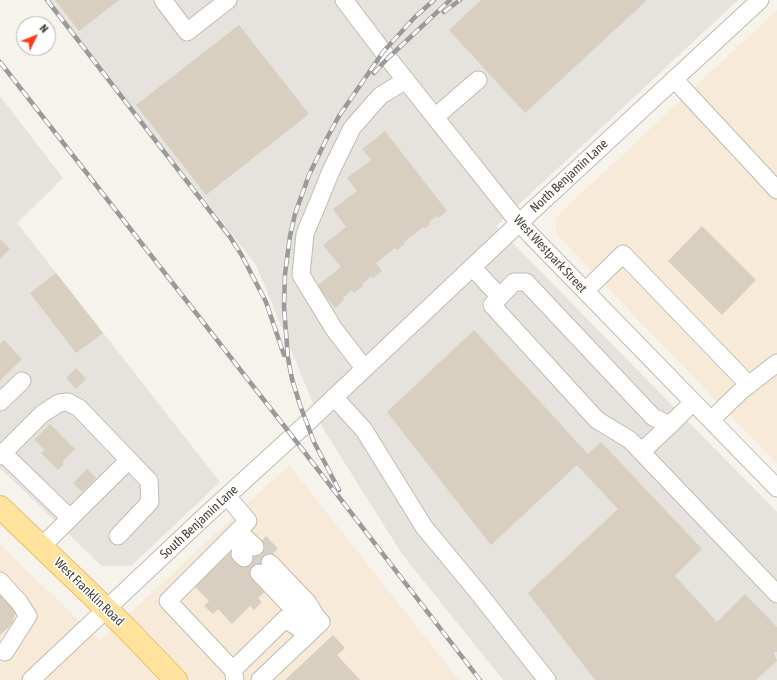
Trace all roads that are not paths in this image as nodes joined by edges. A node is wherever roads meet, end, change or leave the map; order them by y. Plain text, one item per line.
1 (162, 0) edge
2 (228, 0) edge
3 (760, 0) edge
4 (348, 2) edge
5 (406, 80) junction
6 (478, 80) dead end
7 (674, 80) junction
8 (435, 117) junction
9 (777, 190) edge
10 (519, 223) junction
11 (472, 268) junction
12 (585, 291) junction
13 (500, 297) junction
14 (777, 363) edge
15 (364, 368) junction
16 (22, 381) dead end
17 (749, 385) junction
18 (334, 397) junction
19 (0, 402) edge
20 (693, 402) junction
21 (711, 420) junction
22 (670, 426) junction
23 (292, 436) joint
24 (641, 452) junction
25 (2, 454) edge
26 (129, 460) junction
27 (777, 488) edge
28 (227, 496) junction
29 (0, 507) edge
30 (70, 518) junction
31 (241, 533) junction
32 (118, 536) dead end
33 (41, 547) junction
34 (0, 581) edge
35 (777, 594) edge
36 (107, 609) junction
37 (314, 615) junction
38 (308, 634) junction
39 (5, 652) dead end
40 (234, 675) edge
41 (31, 680) edge
42 (176, 680) edge
43 (260, 680) edge
44 (547, 680) edge

1 - 2 street
3 - 7 street, North Benjamin Lane
4 - 5 street, West Westpark Street
5 - 8 street, West Westpark Street
5 - 15 street
6 - 8 street
7 - 9 street
7 - 10 street, North Benjamin Lane
8 - 10 street, West Westpark Street
10 - 11 street, North Benjamin Lane
10 - 12 street, West Westpark Street
11 - 13 street
11 - 15 street, North Benjamin Lane
12 - 17 street
12 - 20 street, West Westpark Street
13 - 22 street
13 - 24 street
14 - 17 street
15 - 18 street, North Benjamin Lane
16 - 19 street
17 - 21 street
18 - 23 street, North Benjamin Lane
18 - 44 street
20 - 21 street, West Westpark Street
20 - 22 street
21 - 27 street, West Westpark Street
22 - 24 street
23 - 28 street, South Benjamin Lane
24 - 35 street
25 - 26 street
25 - 30 street
26 - 30 street
26 - 32 street
28 - 31 street
28 - 36 street, South Benjamin Lane
29 - 33 main road, West Franklin Road
30 - 33 street
31 - 31 street
31 - 40 street
33 - 36 main road, West Franklin Road
34 - 39 street
36 - 41 street, South Benjamin Lane
36 - 42 main road, West Franklin Road
37 - 37 street
37 - 38 street
38 - 40 street
38 - 43 street

